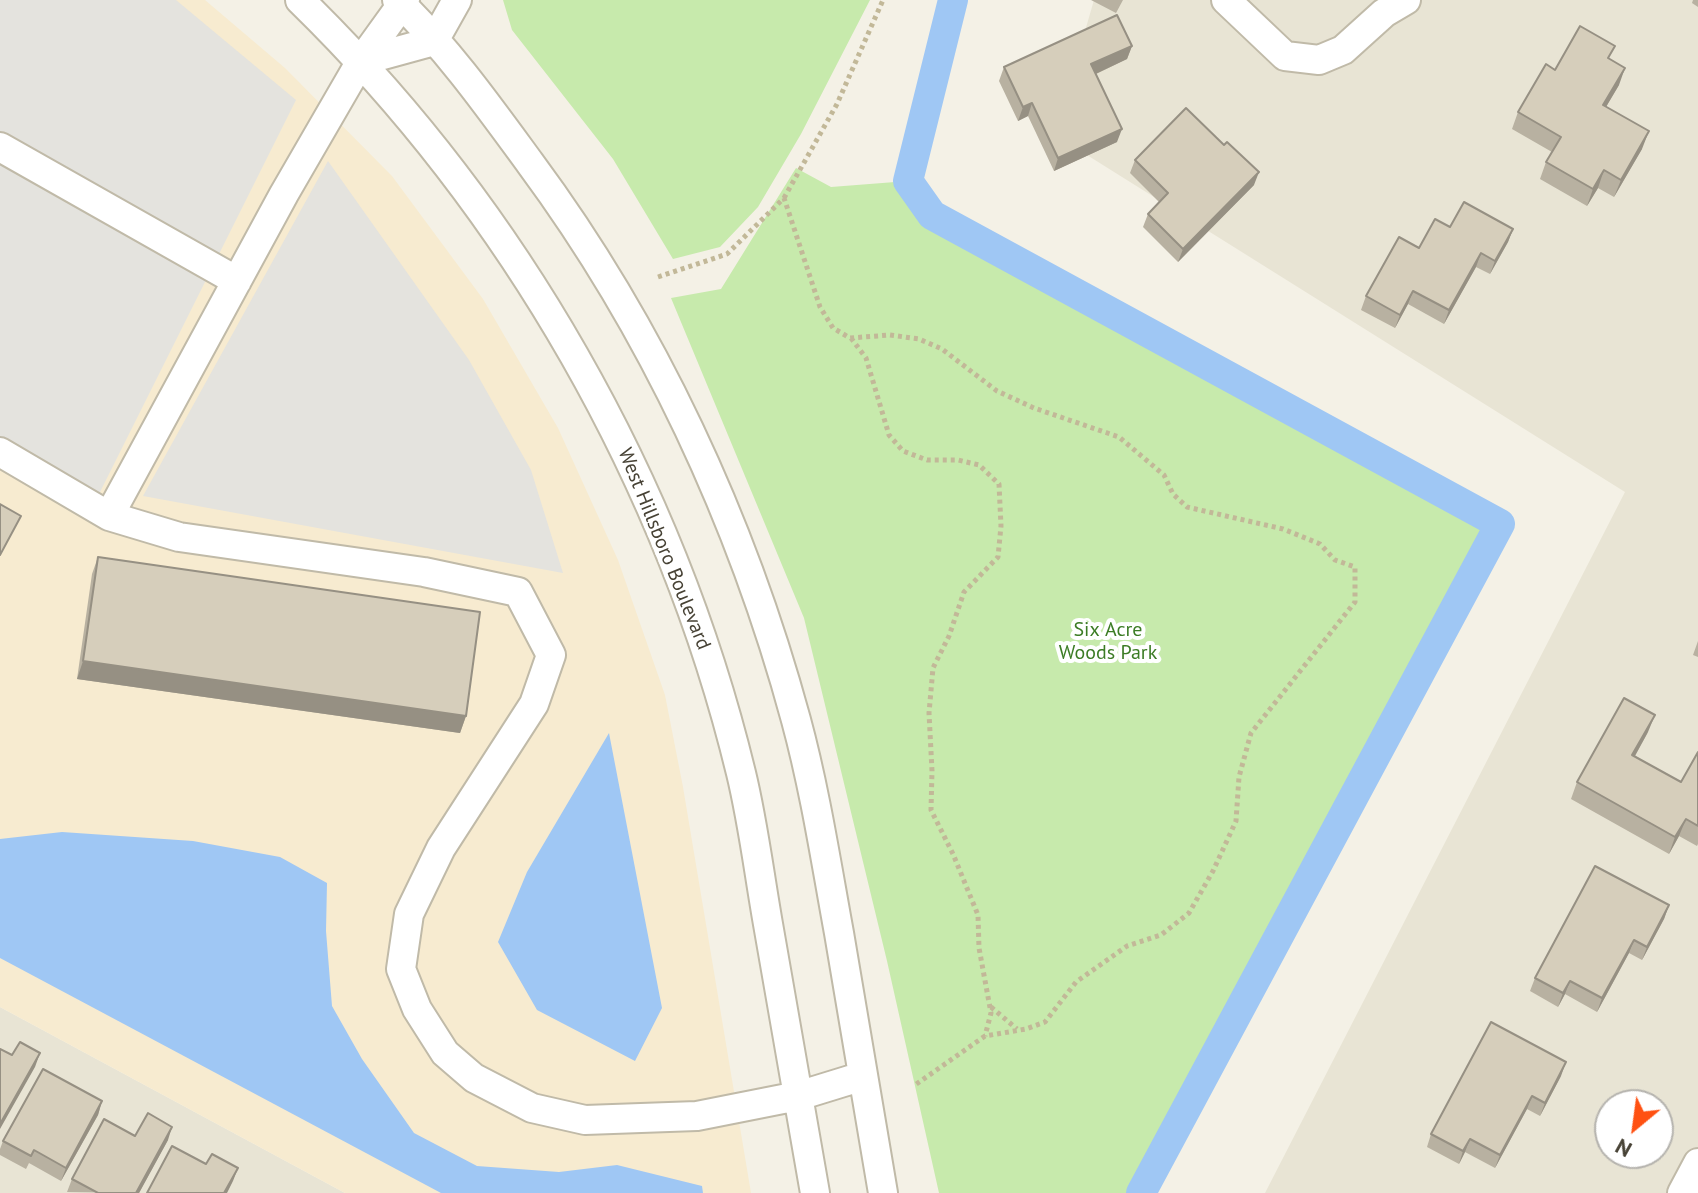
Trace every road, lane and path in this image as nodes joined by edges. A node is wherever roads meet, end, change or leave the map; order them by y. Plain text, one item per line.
1 (300, 0) edge
2 (457, 0) edge
3 (883, 0) edge
4 (1226, 0) edge
5 (1406, 0) edge
6 (401, 2) edge
7 (434, 41) junction
8 (361, 61) junction
9 (0, 147) edge
10 (784, 198) junction
11 (658, 277) dead end
12 (237, 281) junction
13 (850, 338) junction
14 (0, 452) edge
15 (109, 516) junction
16 (990, 1007) junction
17 (1018, 1030) junction
18 (985, 1036) junction
19 (863, 1076) junction
20 (915, 1085) dead end
21 (798, 1096) junction
22 (1698, 1163) edge
23 (815, 1193) edge
24 (883, 1193) edge
25 (1682, 1193) edge

1 - 8 street, West Hillsboro Boulevard
2 - 7 street
3 - 10 path
4 - 5 street
6 - 7 street
6 - 8 street
7 - 8 street
7 - 19 street
8 - 12 street
8 - 21 street, West Hillsboro Boulevard
9 - 12 street
10 - 11 path
10 - 13 path
12 - 15 street
13 - 16 path
13 - 17 path
14 - 15 street
15 - 21 street
16 - 17 path
16 - 18 path
17 - 18 path
18 - 20 path
19 - 21 street
19 - 24 street
21 - 23 street, West Hillsboro Boulevard
22 - 25 street

